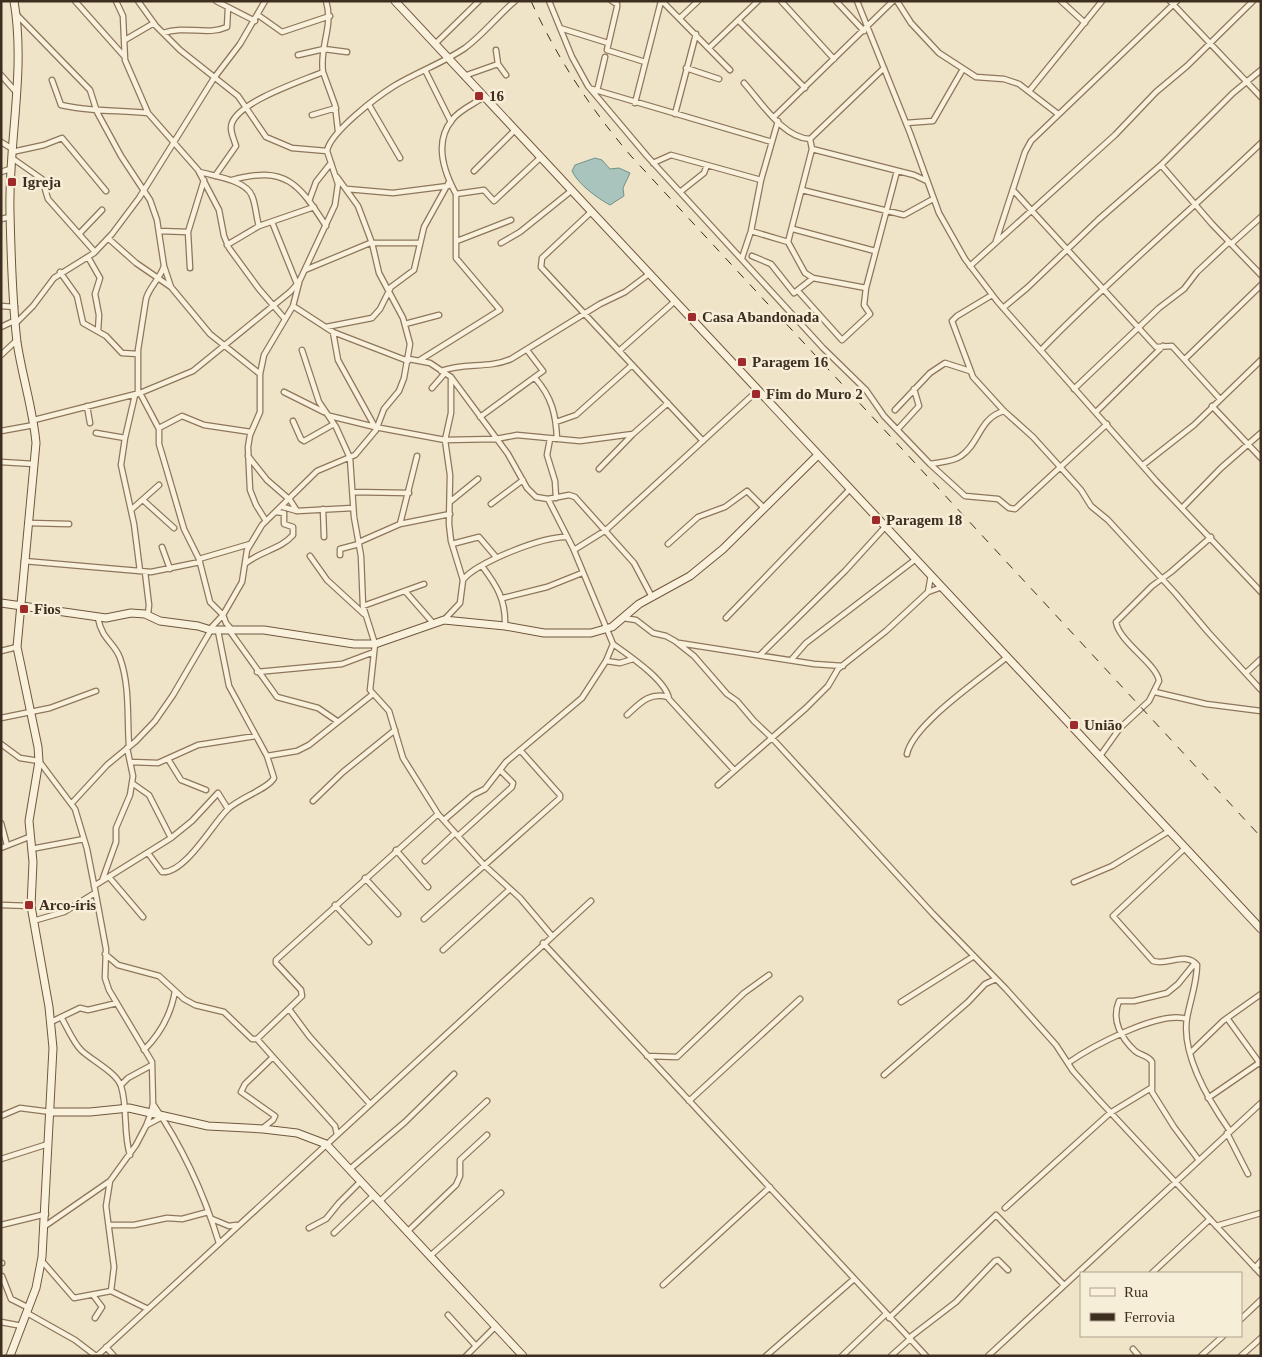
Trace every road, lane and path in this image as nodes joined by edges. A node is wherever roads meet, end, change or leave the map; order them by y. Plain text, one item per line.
1 (14, 1) edge
2 (75, 1) edge
3 (116, 1) edge
4 (138, 1) edge
5 (216, 1) edge
6 (264, 1) edge
7 (326, 1) edge
8 (395, 1) edge
9 (479, 1) edge
10 (515, 1) edge
11 (549, 1) edge
12 (612, 1) edge
13 (662, 1) edge
14 (698, 1) edge
15 (758, 1) edge
16 (781, 1) edge
17 (836, 1) edge
18 (857, 1) edge
19 (893, 1) edge
20 (897, 1) edge
21 (1061, 1) edge
22 (1102, 1) edge
23 (1253, 1) edge
24 (1173, 2) edge
25 (228, 8) junction
26 (16, 15) junction
27 (258, 15) junction
28 (330, 16) junction
29 (680, 18) junction
30 (738, 20) junction
31 (255, 21) junction
32 (1085, 23) junction
33 (154, 24) junction
34 (559, 27) junction
35 (866, 29) junction
36 (163, 33) junction
37 (696, 34) junction
38 (125, 40) junction
39 (608, 42) junction
40 (1210, 43) junction
41 (435, 44) junction
42 (709, 48) junction
43 (324, 49) junction
44 (496, 50) dead end
45 (347, 52) dead end
46 (298, 55) dead end
47 (125, 57) junction
48 (605, 57) dead end
49 (448, 59) junction
50 (834, 59) junction
51 (645, 62) junction
52 (498, 64) junction
53 (686, 68) junction
54 (884, 68) junction
55 (963, 69) junction
56 (425, 70) junction
57 (730, 70) dead end
58 (1261, 70) edge
59 (323, 72) junction
60 (879, 73) junction
61 (886, 74) junction
62 (1, 75) edge
63 (464, 76) junction
64 (506, 76) dead end
65 (214, 78) junction
66 (719, 79) dead end
67 (52, 80) dead end
68 (744, 83) dead end
69 (1246, 83) junction
70 (591, 88) junction
71 (805, 88) junction
72 (1030, 90) junction
73 (598, 91) junction
74 (16, 92) junction
75 (484, 97) junction
76 (1261, 97) edge
77 (635, 103) junction
78 (369, 105) junction
79 (248, 108) junction
80 (336, 108) junction
81 (97, 112) junction
82 (148, 113) junction
83 (675, 114) junction
84 (1058, 114) junction
85 (312, 115) dead end
86 (776, 119) junction
87 (451, 122) junction
88 (906, 123) junction
89 (515, 130) junction
90 (338, 131) junction
91 (810, 140) junction
92 (1, 142) edge
93 (175, 142) junction
94 (772, 142) junction
95 (1261, 143) edge
96 (812, 149) junction
97 (327, 151) junction
98 (11, 152) junction
99 (400, 158) dead end
100 (540, 158) junction
101 (653, 162) junction
102 (331, 163) junction
103 (707, 165) junction
104 (1161, 165) junction
105 (10, 169) junction
106 (890, 170) junction
107 (474, 171) dead end
108 (898, 171) junction
109 (1, 172) edge
110 (200, 172) junction
111 (335, 174) junction
112 (215, 176) junction
113 (894, 178) junction
114 (204, 180) junction
115 (232, 180) junction
116 (761, 180) junction
117 (927, 181) junction
118 (448, 184) junction
119 (347, 189) junction
120 (802, 190) junction
121 (1013, 190) junction
122 (106, 191) dead end
123 (144, 191) junction
124 (571, 191) junction
125 (680, 192) junction
126 (456, 194) junction
127 (934, 199) junction
128 (309, 201) junction
129 (1195, 204) junction
130 (314, 207) junction
131 (102, 210) dead end
132 (886, 210) junction
133 (1032, 210) junction
134 (591, 212) junction
135 (10, 217) junction
136 (1261, 217) edge
137 (1, 219) edge
138 (511, 220) dead end
139 (272, 222) junction
140 (259, 226) junction
141 (326, 226) junction
142 (793, 230) junction
143 (159, 231) junction
144 (751, 231) junction
145 (80, 232) junction
146 (188, 232) junction
147 (109, 238) junction
148 (457, 241) junction
149 (501, 242) dead end
150 (788, 242) junction
151 (996, 242) junction
152 (372, 243) junction
153 (419, 243) junction
154 (1230, 243) junction
155 (227, 245) junction
156 (1067, 249) junction
157 (875, 251) junction
158 (95, 252) junction
159 (752, 256) dead end
160 (88, 257) junction
161 (742, 258) junction
162 (164, 266) junction
163 (970, 266) junction
164 (190, 268) dead end
165 (60, 272) junction
166 (304, 272) junction
167 (291, 273) junction
168 (649, 274) junction
169 (1261, 275) edge
170 (813, 278) junction
171 (158, 279) junction
172 (298, 283) junction
173 (1261, 285) edge
174 (171, 287) junction
175 (866, 288) junction
176 (1104, 289) junction
177 (798, 291) junction
178 (388, 292) junction
179 (992, 295) junction
180 (674, 302) junction
181 (1, 306) edge
182 (274, 306) junction
183 (293, 306) junction
184 (15, 307) junction
185 (1003, 308) junction
186 (584, 314) junction
187 (438, 315) dead end
188 (285, 319) junction
189 (16, 321) junction
190 (405, 324) junction
191 (1, 327) edge
192 (326, 327) junction
193 (1138, 329) junction
194 (98, 331) junction
195 (333, 332) junction
196 (17, 340) junction
197 (225, 345) junction
198 (1164, 345) junction
199 (302, 350) dead end
200 (527, 350) junction
201 (1041, 350) junction
202 (619, 351) junction
203 (138, 354) junction
204 (1, 355) edge
205 (1184, 359) junction
206 (409, 360) junction
207 (420, 360) junction
208 (1261, 360) edge
209 (632, 365) junction
210 (443, 372) junction
211 (970, 372) junction
212 (260, 374) junction
213 (451, 377) junction
214 (535, 378) junction
215 (432, 388) dead end
216 (1074, 388) junction
217 (914, 389) junction
218 (757, 391) junction
219 (284, 392) dead end
220 (138, 394) junction
221 (1220, 399) junction
222 (668, 403) junction
223 (87, 406) junction
224 (1212, 406) junction
225 (895, 410) dead end
226 (1004, 411) junction
227 (1096, 412) junction
228 (327, 414) junction
229 (480, 417) junction
230 (293, 421) dead end
231 (556, 422) junction
232 (34, 423) junction
233 (90, 423) dead end
234 (334, 424) junction
235 (1107, 424) junction
236 (158, 428) junction
237 (376, 428) junction
238 (898, 429) junction
239 (1, 431) edge
240 (251, 432) junction
241 (96, 433) dead end
242 (1261, 433) edge
243 (633, 434) junction
244 (125, 438) junction
245 (496, 439) junction
246 (550, 439) junction
247 (557, 439) junction
248 (445, 440) junction
249 (703, 441) junction
250 (1249, 444) junction
251 (818, 455) junction
252 (248, 456) junction
253 (417, 456) dead end
254 (350, 458) junction
255 (1261, 458) edge
256 (1, 462) edge
257 (34, 464) junction
258 (930, 464) junction
259 (1143, 465) junction
260 (1059, 468) junction
261 (599, 470) dead end
262 (478, 479) dead end
263 (523, 480) junction
264 (159, 485) dead end
265 (850, 489) junction
266 (353, 492) junction
267 (409, 493) junction
268 (556, 498) junction
269 (548, 499) junction
270 (143, 500) junction
271 (290, 500) junction
272 (451, 501) junction
273 (491, 504) dead end
274 (283, 506) junction
275 (1183, 507) junction
276 (353, 508) junction
277 (764, 508) junction
278 (132, 509) junction
279 (324, 509) junction
280 (297, 511) junction
281 (276, 512) junction
282 (450, 514) junction
283 (266, 521) junction
284 (28, 523) junction
285 (69, 524) dead end
286 (400, 524) junction
287 (885, 527) junction
288 (174, 528) dead end
289 (606, 530) junction
290 (324, 537) dead end
291 (567, 537) junction
292 (1211, 537) junction
293 (359, 543) junction
294 (250, 544) junction
295 (452, 544) junction
296 (668, 544) dead end
297 (162, 547) dead end
298 (574, 550) junction
299 (340, 555) dead end
300 (310, 556) dead end
301 (496, 557) junction
302 (916, 559) junction
303 (24, 561) junction
304 (200, 561) junction
305 (246, 563) junction
306 (482, 566) junction
307 (170, 569) junction
308 (142, 571) junction
309 (582, 573) junction
310 (930, 576) junction
311 (1162, 579) junction
312 (463, 580) junction
313 (424, 584) dead end
314 (942, 587) junction
315 (1260, 588) edge
316 (405, 591) junction
317 (928, 592) junction
318 (652, 597) junction
319 (503, 598) junction
320 (1, 603) edge
321 (20, 604) junction
322 (363, 606) junction
323 (148, 614) junction
324 (223, 615) junction
325 (366, 615) junction
326 (98, 618) junction
327 (623, 618) junction
328 (726, 618) dead end
329 (444, 620) junction
330 (433, 624) junction
331 (505, 626) junction
332 (607, 629) junction
333 (212, 630) junction
334 (231, 630) junction
335 (677, 643) junction
336 (613, 644) junction
337 (18, 647) junction
338 (374, 648) junction
339 (1, 651) edge
340 (760, 655) junction
341 (1007, 657) junction
342 (633, 659) junction
343 (792, 659) junction
344 (1261, 659) edge
345 (606, 661) junction
346 (843, 666) junction
347 (257, 672) junction
348 (1246, 673) junction
349 (1261, 690) edge
350 (96, 691) dead end
351 (1155, 692) junction
352 (373, 694) junction
353 (668, 697) junction
354 (1261, 711) edge
355 (32, 712) junction
356 (627, 715) dead end
357 (1, 718) edge
358 (337, 721) junction
359 (395, 730) junction
360 (256, 736) junction
361 (772, 738) junction
362 (1, 744) edge
363 (128, 747) junction
364 (520, 750) junction
365 (907, 754) dead end
366 (267, 756) junction
367 (1100, 756) junction
368 (168, 759) junction
369 (39, 761) junction
370 (131, 762) junction
371 (500, 770) junction
372 (734, 770) junction
373 (132, 783) junction
374 (718, 785) dead end
375 (206, 790) dead end
376 (313, 801) dead end
377 (72, 802) junction
378 (228, 809) junction
379 (438, 814) junction
380 (444, 820) junction
381 (1, 823) edge
382 (1169, 830) junction
383 (457, 834) junction
384 (29, 837) junction
385 (171, 838) junction
386 (84, 839) junction
387 (7, 845) junction
388 (1, 848) edge
389 (1185, 848) junction
390 (31, 849) junction
391 (396, 850) junction
392 (148, 853) junction
393 (425, 861) dead end
394 (484, 864) junction
395 (109, 877) junction
396 (366, 878) junction
397 (101, 882) junction
398 (1074, 882) dead end
399 (94, 886) junction
400 (428, 887) dead end
401 (510, 889) junction
402 (95, 893) junction
403 (591, 901) dead end
404 (1, 905) edge
405 (31, 906) junction
406 (335, 906) junction
407 (398, 914) dead end
408 (143, 917) dead end
409 (424, 919) dead end
410 (34, 921) junction
411 (1261, 928) edge
412 (552, 936) junction
413 (369, 942) dead end
414 (543, 944) junction
415 (443, 950) dead end
416 (105, 954) junction
417 (974, 956) junction
418 (1195, 963) junction
419 (769, 975) dead end
420 (996, 979) junction
421 (175, 991) junction
422 (1261, 994) edge
423 (800, 999) dead end
424 (901, 1002) dead end
425 (117, 1003) junction
426 (289, 1009) junction
427 (61, 1017) junction
428 (1227, 1018) junction
429 (1187, 1019) junction
430 (51, 1022) junction
431 (1122, 1035) junction
432 (257, 1039) junction
433 (144, 1050) junction
434 (1190, 1053) junction
435 (647, 1056) junction
436 (273, 1057) junction
437 (1068, 1063) junction
438 (1260, 1064) edge
439 (152, 1065) junction
440 (454, 1074) dead end
441 (884, 1075) dead end
442 (121, 1085) junction
443 (1151, 1088) junction
444 (1208, 1098) junction
445 (487, 1101) dead end
446 (689, 1101) junction
447 (1261, 1102) edge
448 (153, 1104) junction
449 (370, 1104) junction
450 (124, 1109) junction
451 (50, 1112) junction
452 (151, 1113) junction
453 (1110, 1113) junction
454 (1, 1116) edge
455 (162, 1117) junction
456 (146, 1126) junction
457 (263, 1129) junction
458 (1228, 1132) junction
459 (338, 1134) junction
460 (487, 1135) dead end
461 (48, 1144) junction
462 (326, 1144) junction
463 (130, 1155) junction
464 (1, 1159) edge
465 (1198, 1159) junction
466 (350, 1169) junction
467 (1248, 1174) dead end
468 (110, 1181) junction
469 (362, 1182) junction
470 (1174, 1182) junction
471 (770, 1187) junction
472 (501, 1193) dead end
473 (377, 1198) junction
474 (1005, 1208) dead end
475 (208, 1212) junction
476 (1261, 1212) edge
477 (46, 1214) junction
478 (212, 1219) junction
479 (1210, 1219) junction
480 (239, 1224) junction
481 (1, 1225) edge
482 (108, 1225) junction
483 (45, 1226) junction
484 (1216, 1226) junction
485 (309, 1228) dead end
486 (408, 1231) junction
487 (334, 1233) dead end
488 (219, 1243) junction
489 (430, 1256) junction
490 (42, 1261) junction
491 (1261, 1261) edge
492 (1255, 1268) junction
493 (1008, 1270) dead end
494 (1153, 1272) edge
495 (1261, 1274) edge
496 (2, 1276) dead end
497 (854, 1279) junction
498 (663, 1285) dead end
499 (1064, 1285) junction
500 (111, 1291) junction
501 (93, 1295) junction
502 (1261, 1300) edge
503 (148, 1309) junction
504 (28, 1310) junction
505 (448, 1315) dead end
506 (888, 1316) junction
507 (95, 1318) dead end
508 (1242, 1318) edge
509 (1, 1322) edge
510 (22, 1326) junction
511 (496, 1326) junction
512 (1222, 1337) edge
513 (909, 1338) junction
514 (1261, 1338) edge
515 (476, 1346) junction
516 (106, 1347) junction
517 (1133, 1348) dead end
518 (10, 1356) edge
519 (96, 1356) edge
520 (114, 1356) edge
521 (466, 1356) edge
522 (523, 1356) edge
523 (766, 1356) edge
524 (842, 1356) edge
525 (891, 1356) edge
526 (926, 1356) edge
527 (988, 1356) edge
528 (1139, 1356) edge
529 (1201, 1356) edge
530 (1241, 1356) edge

1 - 26 street
2 - 47 street
3 - 38 street
4 - 33 street
5 - 25 street
6 - 27 street
7 - 28 street
8 - 41 street
9 - 41 street
10 - 49 street
11 - 34 street
12 - 39 street
13 - 29 street
13 - 51 street
14 - 29 street
15 - 30 street
16 - 50 street
17 - 35 street
18 - 35 street
19 - 35 street
20 - 55 street
21 - 32 street
22 - 32 street
23 - 40 street
24 - 40 street
24 - 84 street
25 - 31 street
25 - 36 street
26 - 74 street
26 - 81 street
27 - 28 street
27 - 31 street
28 - 43 street
29 - 37 street
30 - 42 street
30 - 71 street
31 - 65 street
32 - 72 street
33 - 36 street
33 - 38 street
34 - 39 street
34 - 70 street
35 - 50 street
35 - 54 street
36 - 65 street
37 - 42 street
37 - 53 street
38 - 47 street
39 - 51 street
40 - 69 street
40 - 133 street
41 - 49 street
42 - 57 street
43 - 45 street
43 - 46 street
43 - 59 street
44 - 52 street
47 - 82 street
48 - 73 street
49 - 56 street
49 - 63 street
50 - 71 street
51 - 77 street
52 - 63 street
52 - 64 street
53 - 66 street
53 - 83 street
54 - 60 street
54 - 61 street
55 - 72 street
55 - 88 street
56 - 78 street
56 - 87 street
58 - 69 street
59 - 79 street
59 - 80 street
60 - 61 street
60 - 91 street
61 - 88 street
62 - 74 street
63 - 75 street
65 - 79 street
65 - 93 street
67 - 81 street
68 - 86 street
69 - 76 street
69 - 104 street
70 - 73 street
70 - 101 street
71 - 86 street
72 - 84 street
73 - 77 street
74 - 98 street
75 - 87 street
75 - 89 street
77 - 83 street
78 - 90 street
78 - 99 street
79 - 97 street
79 - 112 street
80 - 85 street
80 - 90 street
81 - 82 street
81 - 123 street
82 - 93 street
83 - 94 street
84 - 121 street
86 - 91 street
86 - 94 street
87 - 118 street
88 - 117 street
89 - 100 street
89 - 107 street
90 - 97 street
91 - 96 street
92 - 98 street
93 - 110 street
93 - 123 street
94 - 116 street
95 - 129 street
96 - 106 street
96 - 120 street
97 - 102 street
98 - 105 street
98 - 122 street
98 - 145 street
100 - 124 street
100 - 126 street
101 - 103 street
101 - 125 street
102 - 111 street
102 - 128 street
103 - 116 street
103 - 125 street
104 - 129 street
104 - 156 street
105 - 109 street
105 - 135 street
106 - 108 street
106 - 113 street
108 - 113 street
108 - 117 street
110 - 112 street
110 - 114 street
111 - 119 street
111 - 141 street
112 - 115 street
113 - 132 street
114 - 146 street
114 - 155 street
115 - 128 street
115 - 140 street
116 - 144 street
117 - 127 street
118 - 119 street
118 - 126 street
118 - 153 street
119 - 152 street
120 - 132 street
120 - 142 street
121 - 133 street
121 - 151 street
123 - 143 street
123 - 147 street
124 - 134 street
124 - 149 street
125 - 161 street
126 - 148 street
127 - 132 street
127 - 163 street
128 - 130 street
129 - 154 street
129 - 176 street
130 - 139 street
130 - 141 street
131 - 145 street
132 - 157 street
133 - 151 street
133 - 156 street
134 - 168 street
134 - 186 street
135 - 137 street
135 - 184 street
136 - 154 street
138 - 148 street
139 - 140 street
139 - 167 street
140 - 155 street
141 - 166 street
142 - 150 street
142 - 157 street
143 - 146 street
143 - 162 street
144 - 150 street
144 - 161 street
145 - 158 street
146 - 164 street
147 - 158 street
147 - 171 street
148 - 207 street
150 - 170 street
151 - 163 street
152 - 153 street
152 - 166 street
152 - 178 street
153 - 178 street
154 - 169 street
154 - 193 street
155 - 182 street
156 - 176 street
156 - 185 street
157 - 175 street
158 - 160 street
159 - 177 street
160 - 165 street
160 - 194 street
161 - 238 street
162 - 171 street
162 - 174 street
163 - 179 street
165 - 189 street
165 - 194 street
166 - 167 street
166 - 172 street
167 - 172 street
168 - 180 street
168 - 186 street
170 - 175 street
170 - 177 street
171 - 174 street
171 - 203 street
172 - 182 street
172 - 183 street
173 - 205 street
174 - 197 street
175 - 177 street
176 - 193 street
176 - 201 street
178 - 190 street
178 - 192 street
179 - 185 street
179 - 211 street
180 - 202 street
180 - 218 street
181 - 184 street
182 - 188 street
182 - 197 street
183 - 188 street
183 - 192 street
184 - 189 street
185 - 201 street
186 - 200 street
186 - 202 street
187 - 190 street
188 - 212 street
189 - 191 street
189 - 196 street
190 - 206 street
192 - 195 street
193 - 198 street
193 - 216 street
194 - 203 street
195 - 206 street
195 - 237 street
196 - 204 street
196 - 232 street
197 - 212 street
197 - 220 street
198 - 205 street
198 - 227 street
199 - 228 street
200 - 210 street
200 - 214 street
201 - 216 street
202 - 209 street
203 - 220 street
205 - 221 street
206 - 207 street
206 - 237 street
207 - 210 street
208 - 221 street
209 - 222 street
209 - 231 street
210 - 213 street
210 - 215 street
211 - 217 street
211 - 226 street
212 - 240 street
213 - 229 street
213 - 248 street
214 - 229 street
214 - 231 street
216 - 227 street
217 - 225 street
217 - 238 street
218 - 249 street
218 - 251 street
219 - 228 street
220 - 223 street
220 - 236 street
220 - 244 street
221 - 224 street
222 - 243 street
222 - 249 street
223 - 232 street
223 - 233 street
224 - 250 street
224 - 259 street
226 - 258 street
226 - 260 street
227 - 235 street
228 - 234 street
228 - 237 street
229 - 245 street
230 - 234 street
231 - 247 street
232 - 239 street
232 - 257 street
234 - 254 street
235 - 259 street
235 - 260 street
236 - 240 street
236 - 304 street
237 - 248 street
237 - 254 street
238 - 258 street
240 - 252 street
241 - 244 street
242 - 250 street
243 - 247 street
243 - 261 street
244 - 278 street
245 - 246 street
245 - 248 street
245 - 263 street
246 - 247 street
246 - 268 street
248 - 272 street
249 - 289 street
250 - 255 street
250 - 275 street
251 - 265 street
251 - 277 street
252 - 271 street
252 - 283 street
253 - 267 street
254 - 266 street
254 - 271 street
256 - 257 street
257 - 284 street
258 - 260 street
259 - 275 street
260 - 311 street
262 - 272 street
263 - 269 street
263 - 273 street
264 - 270 street
265 - 287 street
265 - 328 street
266 - 267 street
266 - 276 street
267 - 286 street
268 - 269 street
268 - 289 street
269 - 291 street
270 - 278 street
270 - 288 street
271 - 274 street
271 - 280 street
272 - 282 street
274 - 280 street
274 - 281 street
275 - 292 street
276 - 279 street
276 - 293 street
277 - 296 street
277 - 318 street
278 - 308 street
279 - 280 street
279 - 290 street
281 - 283 street
281 - 305 street
282 - 286 street
282 - 295 street
283 - 294 street
284 - 285 street
284 - 303 street
286 - 293 street
287 - 302 street
287 - 340 street
289 - 298 street
289 - 318 street
291 - 298 street
291 - 301 street
292 - 311 street
292 - 315 street
293 - 299 street
293 - 322 street
294 - 304 street
294 - 305 street
295 - 301 street
295 - 312 street
297 - 307 street
298 - 309 street
300 - 325 street
301 - 306 street
302 - 310 street
302 - 343 street
303 - 308 street
303 - 321 street
304 - 307 street
304 - 324 street
305 - 324 street
306 - 312 street
306 - 319 street
307 - 308 street
308 - 323 street
309 - 319 street
309 - 332 street
310 - 314 street
310 - 317 street
311 - 348 street
311 - 351 street
312 - 329 street
313 - 316 street
314 - 317 street
314 - 341 street
316 - 322 street
316 - 330 street
317 - 346 street
318 - 327 street
319 - 331 street
320 - 321 street
321 - 326 street
321 - 337 street
322 - 325 street
323 - 326 street
323 - 333 street
324 - 333 street
324 - 334 street
325 - 338 street
326 - 363 street
327 - 332 street
327 - 335 street
329 - 330 street
329 - 331 street
330 - 338 street
331 - 332 street
332 - 336 street
333 - 334 street
333 - 360 street
333 - 363 street
334 - 338 street
334 - 347 street
335 - 340 street
335 - 361 street
336 - 342 street
336 - 345 street
337 - 339 street
337 - 355 street
338 - 347 street
338 - 352 street
340 - 343 street
341 - 365 street
341 - 367 street
342 - 345 street
342 - 353 street
343 - 346 street
344 - 348 street
345 - 364 street
346 - 361 street
347 - 358 street
348 - 349 street
350 - 355 street
351 - 354 street
351 - 367 street
352 - 358 street
352 - 359 street
353 - 356 street
353 - 372 street
355 - 357 street
355 - 369 street
358 - 366 street
359 - 376 street
359 - 379 street
360 - 366 street
360 - 368 street
361 - 372 street
361 - 417 street
362 - 369 street
363 - 370 street
363 - 377 street
364 - 371 street
364 - 394 street
366 - 378 street
367 - 382 street
368 - 370 street
368 - 375 street
369 - 377 street
369 - 384 street
370 - 373 street
371 - 380 street
371 - 383 street
372 - 374 street
373 - 385 street
373 - 397 street
377 - 386 street
378 - 385 street
378 - 392 street
379 - 380 street
379 - 391 street
380 - 383 street
381 - 387 street
382 - 389 street
382 - 398 street
383 - 393 street
383 - 394 street
384 - 387 street
384 - 390 street
385 - 392 street
386 - 390 street
386 - 399 street
387 - 388 street
389 - 411 street
389 - 418 street
390 - 405 street
391 - 396 street
391 - 400 street
392 - 395 street
394 - 401 street
394 - 409 street
395 - 397 street
395 - 408 street
396 - 406 street
396 - 407 street
397 - 399 street
399 - 402 street
401 - 412 street
401 - 415 street
402 - 410 street
402 - 416 street
403 - 412 street
404 - 405 street
405 - 410 street
406 - 413 street
406 - 426 street
410 - 430 street
412 - 414 street
414 - 435 street
414 - 449 street
416 - 421 street
416 - 425 street
417 - 420 street
417 - 424 street
418 - 429 street
418 - 431 street
419 - 435 street
420 - 437 street
420 - 441 street
421 - 432 street
421 - 433 street
422 - 428 street
423 - 446 street
425 - 427 street
425 - 433 street
426 - 432 street
426 - 449 street
427 - 430 street
427 - 442 street
428 - 434 street
428 - 438 street
429 - 431 street
429 - 434 street
430 - 451 street
431 - 437 street
431 - 443 street
432 - 436 street
433 - 439 street
434 - 444 street
435 - 446 street
436 - 457 street
436 - 459 street
437 - 453 street
438 - 444 street
439 - 442 street
439 - 448 street
440 - 466 street
442 - 450 street
443 - 453 street
443 - 465 street
444 - 458 street
445 - 473 street
446 - 471 street
447 - 458 street
448 - 452 street
448 - 455 street
449 - 459 street
450 - 451 street
450 - 452 street
450 - 463 street
451 - 454 street
451 - 461 street
452 - 455 street
452 - 456 street
453 - 470 street
453 - 474 street
455 - 456 street
455 - 457 street
455 - 475 street
456 - 463 street
457 - 462 street
458 - 465 street
458 - 467 street
459 - 462 street
460 - 486 street
461 - 464 street
461 - 477 street
462 - 466 street
462 - 480 street
463 - 468 street
465 - 470 street
466 - 469 street
468 - 482 street
468 - 483 street
469 - 473 street
469 - 485 street
470 - 479 street
470 - 499 street
471 - 497 street
471 - 498 street
472 - 489 street
473 - 486 street
473 - 487 street
475 - 478 street
475 - 482 street
476 - 484 street
477 - 481 street
477 - 483 street
478 - 480 street
478 - 488 street
479 - 484 street
479 - 494 street
480 - 488 street
482 - 500 street
483 - 490 street
484 - 492 street
486 - 489 street
488 - 503 street
489 - 511 street
490 - 501 street
490 - 504 street
491 - 492 street
492 - 495 street
493 - 513 street
496 - 504 street
497 - 506 street
497 - 523 street
499 - 506 street
499 - 527 street
500 - 501 street
500 - 503 street
501 - 507 street
502 - 508 street
503 - 516 street
504 - 510 street
504 - 519 street
505 - 515 street
506 - 513 street
506 - 524 street
509 - 510 street
510 - 518 street
511 - 515 street
511 - 522 street
512 - 529 street
513 - 525 street
513 - 526 street
514 - 530 street
515 - 521 street
516 - 519 street
516 - 520 street
517 - 528 street

